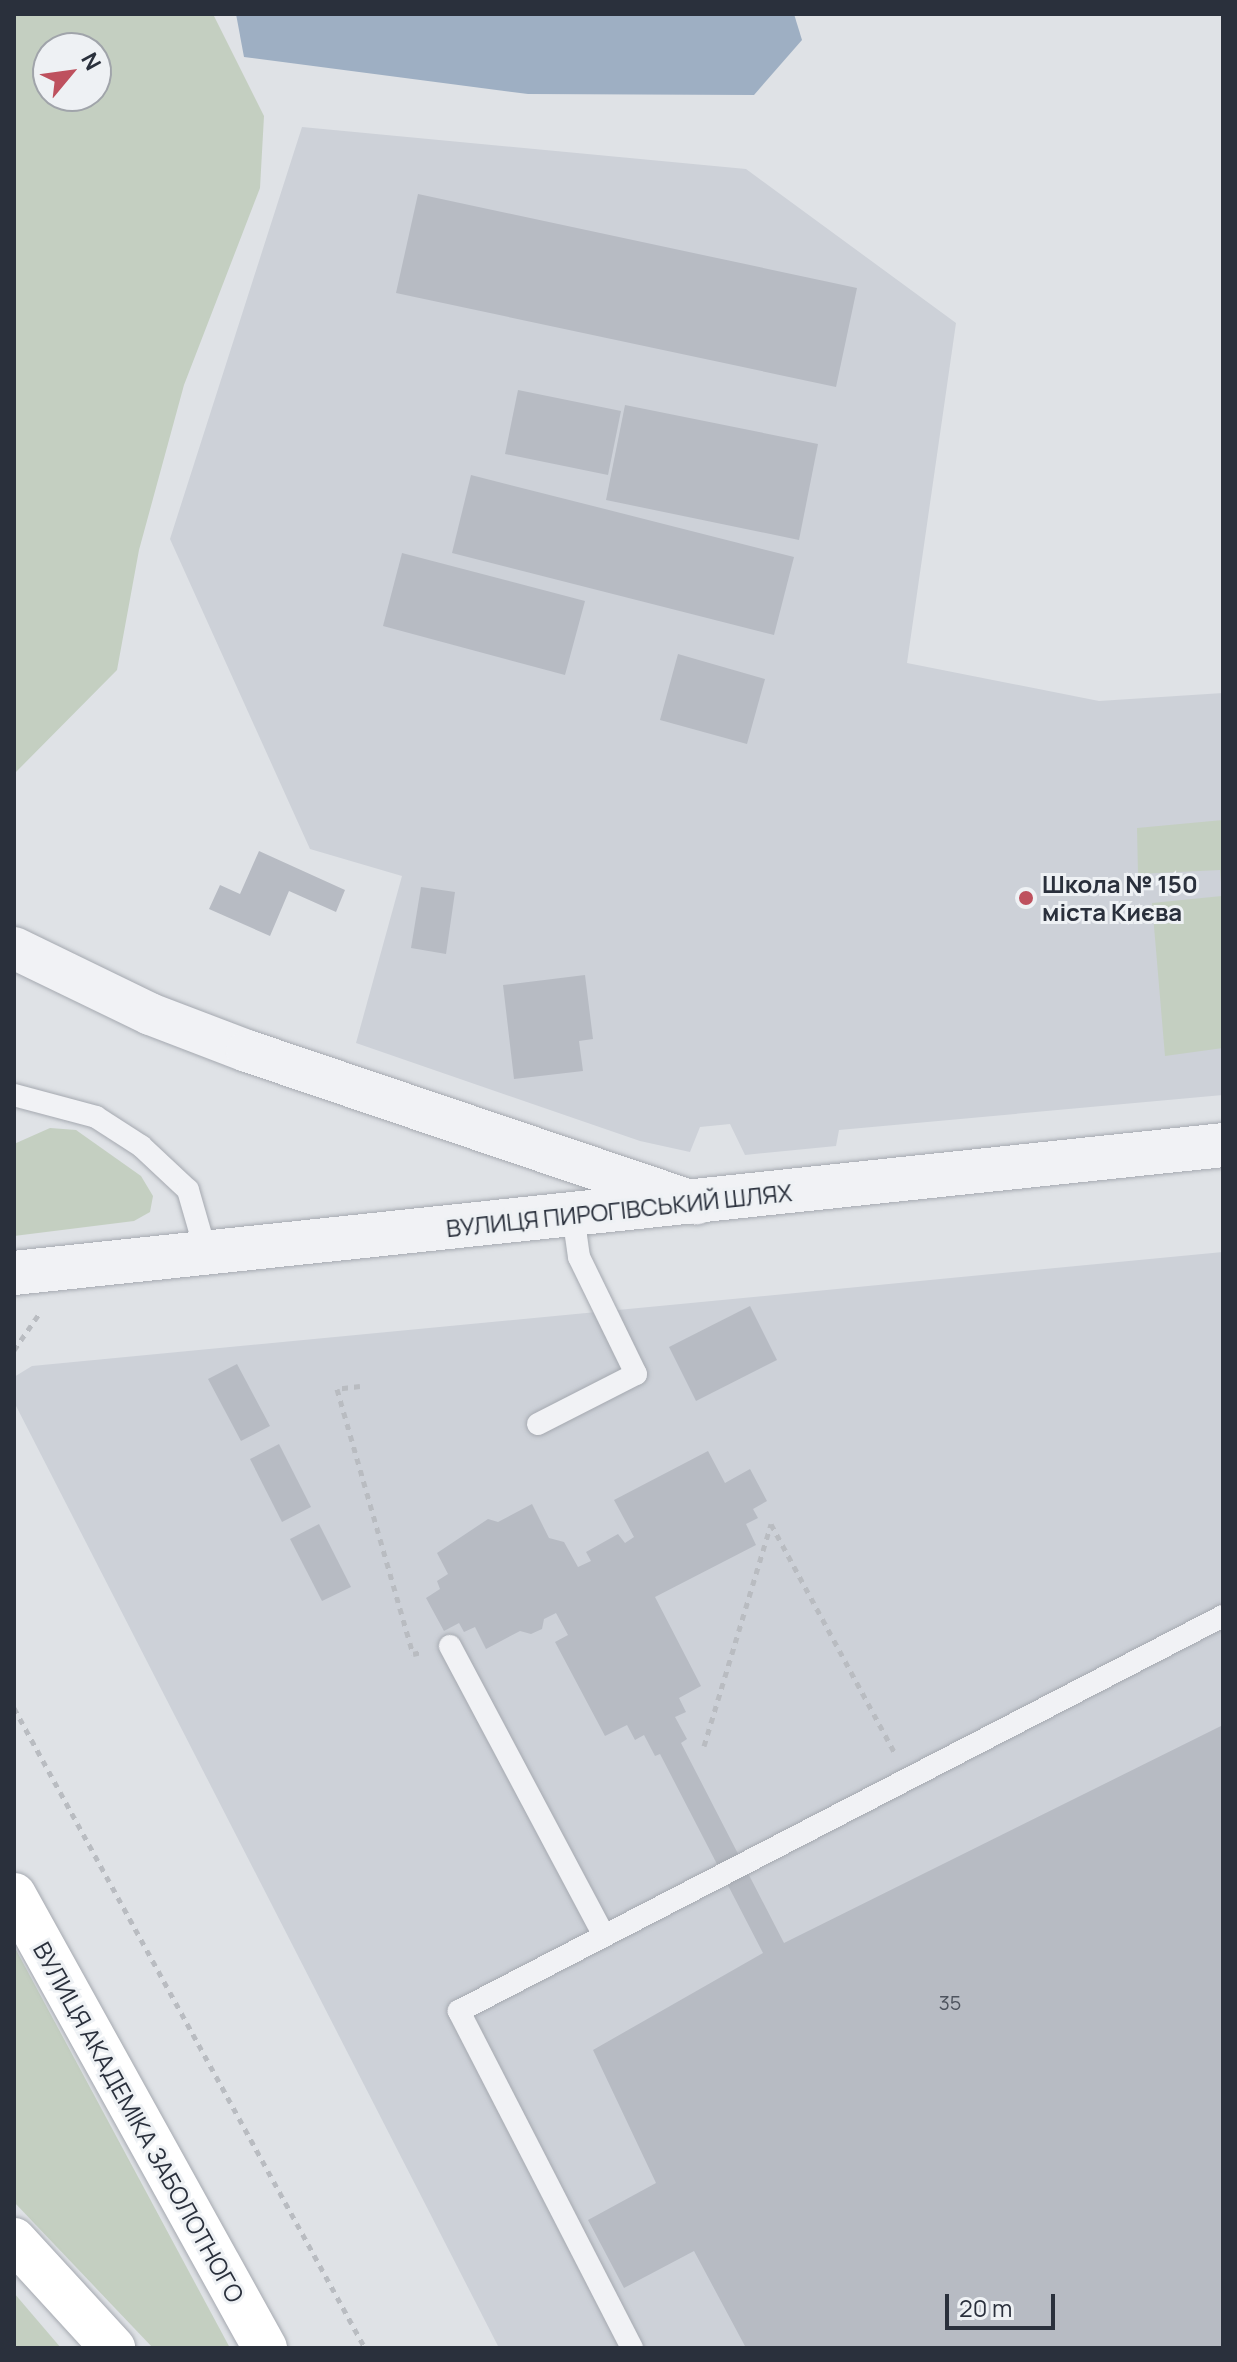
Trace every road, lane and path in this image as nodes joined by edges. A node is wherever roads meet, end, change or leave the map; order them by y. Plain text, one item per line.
1 (14, 948) edge
2 (14, 1095) edge
3 (1223, 1145) edge
4 (698, 1204) junction
5 (573, 1215) junction
6 (205, 1249) junction
7 (14, 1273) edge
8 (360, 1386) dead end
9 (538, 1424) dead end
10 (1223, 1616) edge
11 (450, 1646) joint
12 (14, 1708) edge
13 (704, 1746) dead end
14 (909, 1779) junction
15 (14, 1895) edge
16 (604, 1936) junction
17 (14, 2240) edge
18 (113, 2348) edge
19 (265, 2348) edge
20 (365, 2348) edge
21 (632, 2348) edge

1 - 4 street
2 - 6 lane
3 - 4 street, ВУЛИЦЯ ПИРОГІВСЬКИЙ ШЛЯХ
4 - 5 street, ВУЛИЦЯ ПИРОГІВСЬКИЙ ШЛЯХ
5 - 6 street, ВУЛИЦЯ ПИРОГІВСЬКИЙ ШЛЯХ
5 - 9 lane
6 - 7 street, ВУЛИЦЯ ПИРОГІВСЬКИЙ ШЛЯХ
8 - 11 path
10 - 14 lane
11 - 16 lane
12 - 20 path
13 - 14 path
14 - 16 lane
15 - 19 highway, ВУЛИЦЯ АКАДЕМІКА ЗАБОЛОТНОГО
16 - 21 lane
17 - 18 highway

